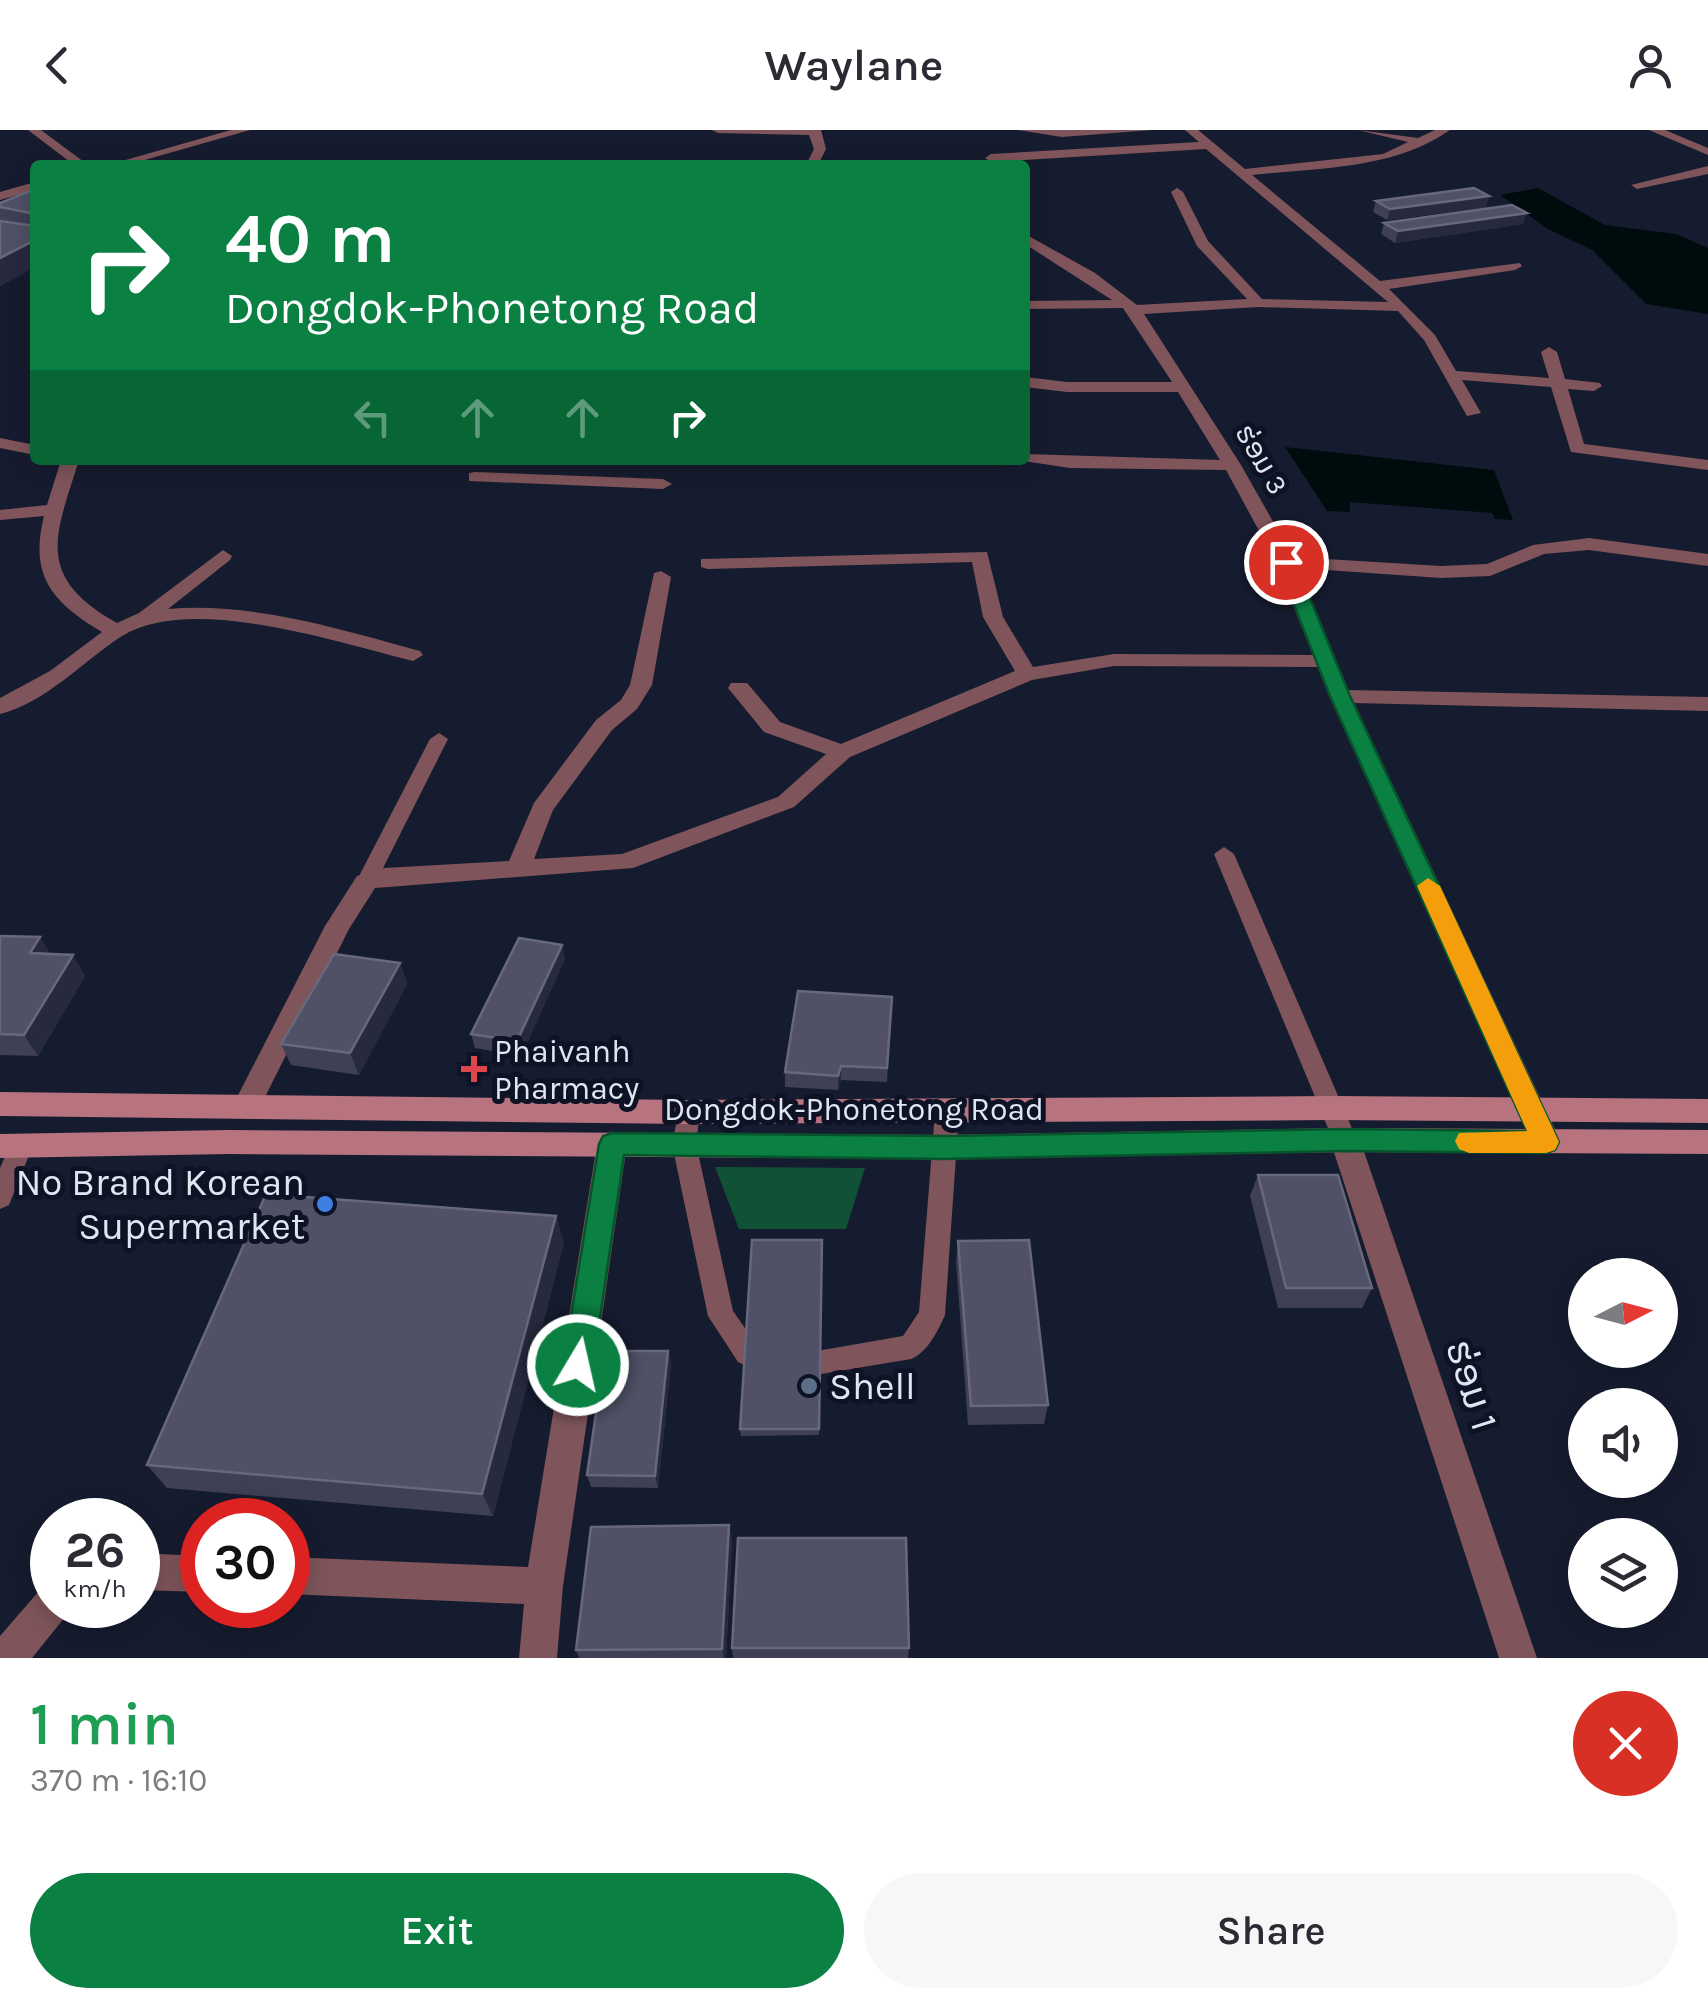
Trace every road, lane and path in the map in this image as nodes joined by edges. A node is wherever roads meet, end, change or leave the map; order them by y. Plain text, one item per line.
1 (34, 130) edge
2 (244, 130) edge
3 (718, 130) edge
4 (1022, 130) edge
5 (1148, 130) edge
6 (1191, 130) edge
7 (1364, 130) edge
8 (1444, 130) edge
9 (1655, 130) edge
10 (814, 131) edge
11 (1423, 142) junction
12 (1208, 146) junction
13 (1708, 152) edge
14 (990, 158) dead end
15 (75, 160) edge
16 (133, 160) edge
17 (814, 160) edge
18 (1708, 170) edge
19 (1242, 173) junction
20 (1637, 185) dead end
21 (30, 187) edge
22 (1177, 192) dead end
23 (0, 196) edge
24 (1030, 240) edge
25 (1515, 266) dead end
26 (1377, 286) junction
27 (1258, 303) junction
28 (1030, 305) edge
29 (1130, 307) junction
30 (1402, 307) junction
31 (1549, 352) dead end
32 (1453, 375) junction
33 (1030, 383) edge
34 (1557, 384) junction
35 (1594, 386) dead end
36 (1184, 387) junction
37 (1473, 413) dead end
38 (0, 443) edge
39 (30, 449) edge
40 (1030, 459) edge
41 (69, 465) edge
42 (1232, 465) junction
43 (1708, 465) edge
44 (474, 476) edge
45 (662, 484) dead end
46 (56, 508) junction
47 (0, 515) edge
48 (223, 556) dead end
49 (1708, 560) edge
50 (1286, 562) junction
51 (708, 563) dead end
52 (661, 577) dead end
53 (146, 617) junction
54 (116, 631) junction
55 (413, 655) dead end
56 (1326, 661) junction
57 (1027, 674) junction
58 (740, 688) dead end
59 (1340, 696) junction
60 (1708, 704) edge
61 (0, 708) edge
62 (439, 739) dead end
63 (842, 752) junction
64 (1224, 854) dead end
65 (519, 866) junction
66 (366, 882) junction
67 (0, 1104) edge
68 (246, 1106) junction
69 (1532, 1110) junction
70 (1708, 1110) edge
71 (688, 1112) junction
72 (947, 1113) junction
73 (1339, 1124) junction
74 (1546, 1142) junction
75 (1708, 1142) edge
76 (612, 1144) junction
77 (684, 1144) junction
78 (10, 1146) edge
79 (944, 1148) junction
80 (0, 1198) edge
81 (310, 1577) edge
82 (544, 1586) junction
83 (32, 1628) edge
84 (6, 1658) edge
85 (538, 1658) edge
86 (1518, 1658) edge

1 - 15 street
2 - 16 street
3 - 10 street
4 - 5 lane
6 - 12 street
7 - 11 street
8 - 11 street
9 - 13 street
10 - 17 street
11 - 19 street
12 - 14 street
12 - 19 street
18 - 20 street
19 - 26 street
21 - 23 street
22 - 27 street
24 - 29 street
25 - 26 street
26 - 30 street
27 - 29 street
27 - 30 street
28 - 29 street
29 - 36 street, ຮ່ອມ 3
30 - 32 street
31 - 34 street
32 - 34 street
32 - 37 street
33 - 36 street
34 - 35 street
34 - 43 street
36 - 42 street, ຮ່ອມ 3
38 - 39 street
40 - 42 street
41 - 46 street
42 - 50 street, ຮ່ອມ 3
44 - 45 street
46 - 47 street
46 - 54 street
48 - 53 street
49 - 50 street
50 - 56 street, ຮ່ອມ 3
51 - 57 street
52 - 65 street
53 - 54 street
53 - 55 street
54 - 61 street
56 - 57 street
56 - 59 street, ຮ່ອມ 3
57 - 63 street
58 - 63 street
59 - 60 street
59 - 69 street, ຮ່ອມ 3
62 - 66 lane
63 - 65 street
64 - 73 lane
65 - 66 street
66 - 68 street
67 - 68 main road, Dongdok-Phonetong Road
68 - 71 main road, Dongdok-Phonetong Road
69 - 70 main road, Dongdok-Phonetong Road
69 - 73 main road, Dongdok-Phonetong Road
69 - 74 street, ຮ່ອມ 3
71 - 72 main road, Dongdok-Phonetong Road
71 - 77 lane
72 - 73 main road, Dongdok-Phonetong Road
72 - 79 lane
73 - 74 main road, Dongdok-Phonetong Road
73 - 79 main road, Dongdok-Phonetong Road
73 - 86 street, ຮ່ອມ 1
74 - 75 main road, Dongdok-Phonetong Road
76 - 77 main road, Dongdok-Phonetong Road
76 - 78 main road, Dongdok-Phonetong Road
76 - 82 street
77 - 79 main road, Dongdok-Phonetong Road
77 - 79 lane
78 - 80 lane
81 - 82 street
82 - 85 street
83 - 84 street

